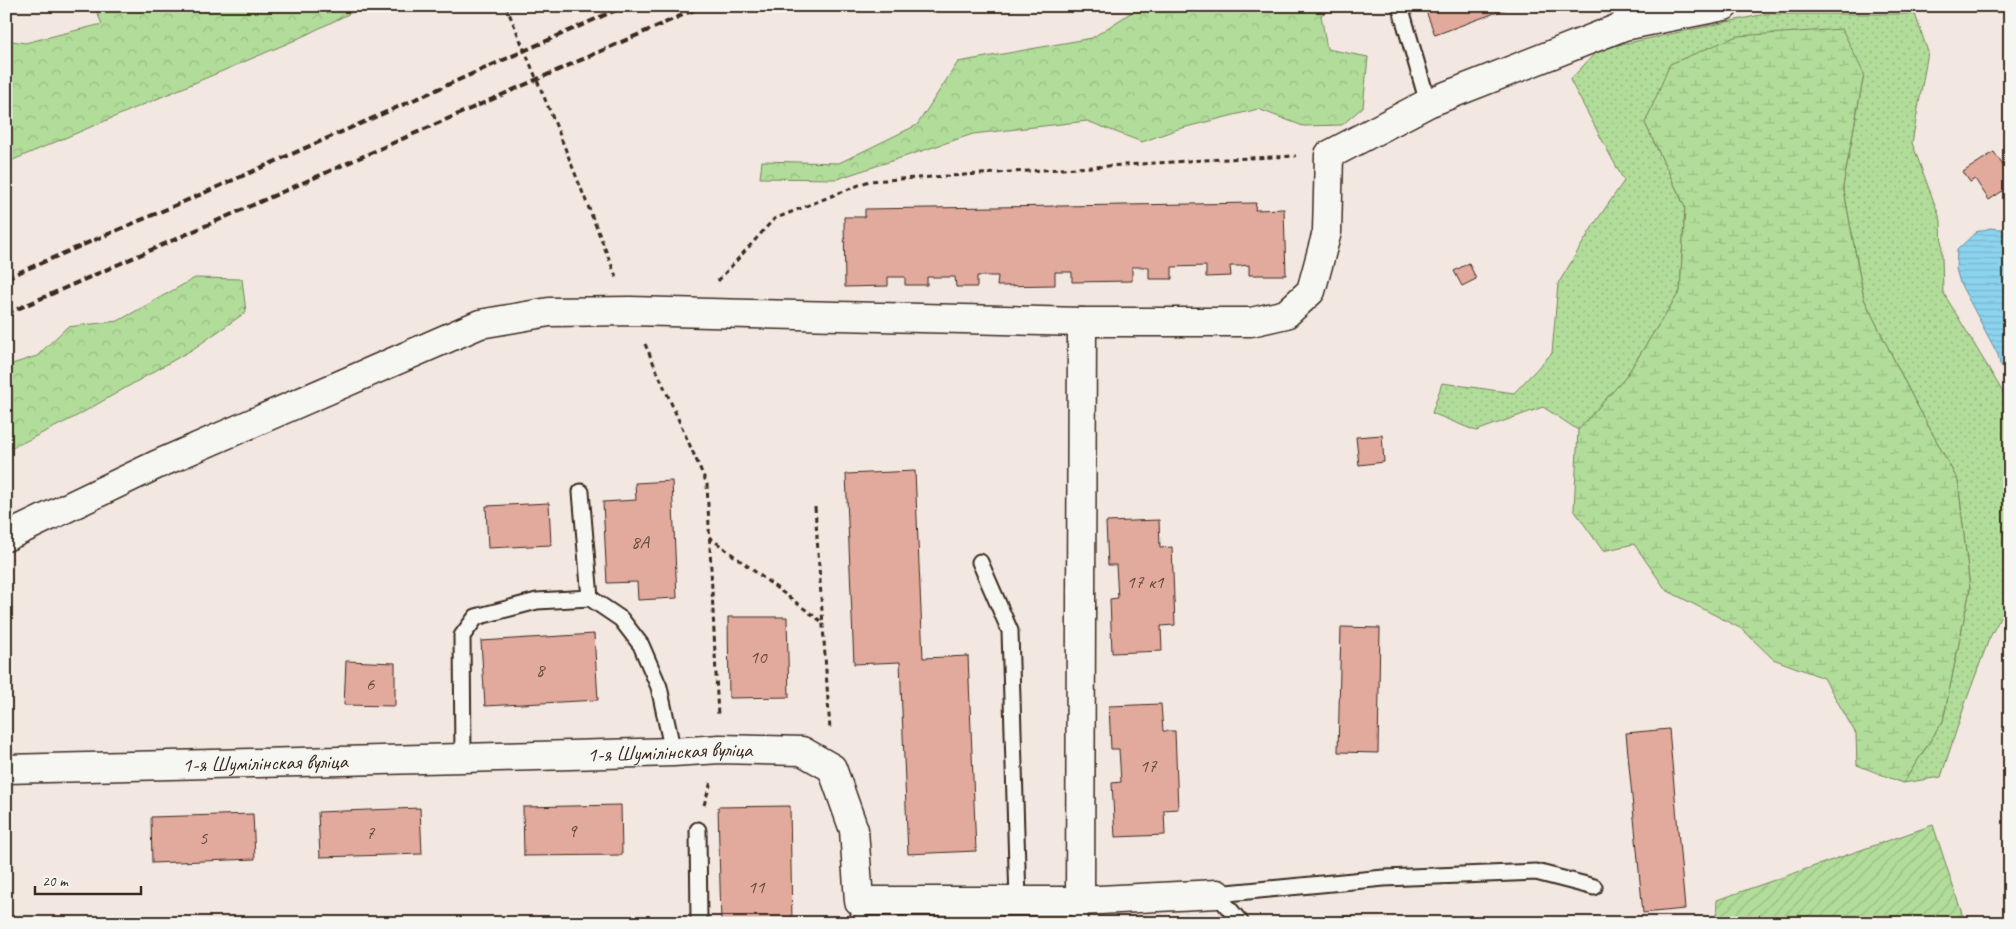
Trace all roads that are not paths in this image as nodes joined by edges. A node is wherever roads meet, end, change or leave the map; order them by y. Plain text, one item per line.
1 (1400, 6) edge
2 (1724, 6) edge
3 (1622, 16) edge
4 (1428, 103) junction
5 (1082, 322) junction
6 (581, 492) dead end
7 (6, 537) edge
8 (980, 562) dead end
9 (590, 598) junction
10 (673, 752) junction
11 (463, 758) junction
12 (6, 769) edge
13 (698, 830) road end
14 (1594, 887) dead end
15 (1217, 894) junction
16 (1018, 901) junction
17 (859, 912) edge
18 (1080, 912) edge
19 (699, 923) edge
20 (1241, 923) edge

1 - 4 lane
2 - 3 street
3 - 4 street
4 - 5 street
5 - 7 street
5 - 18 street
6 - 9 lane
8 - 16 lane
9 - 10 lane
9 - 11 lane
10 - 11 street, 1-я Шумілінская вуліца
10 - 17 street, 1-я Шумілінская вуліца
11 - 12 street, 1-я Шумілінская вуліца
13 - 19 lane
14 - 15 lane
15 - 18 street
15 - 20 lane
16 - 17 street
16 - 18 street

